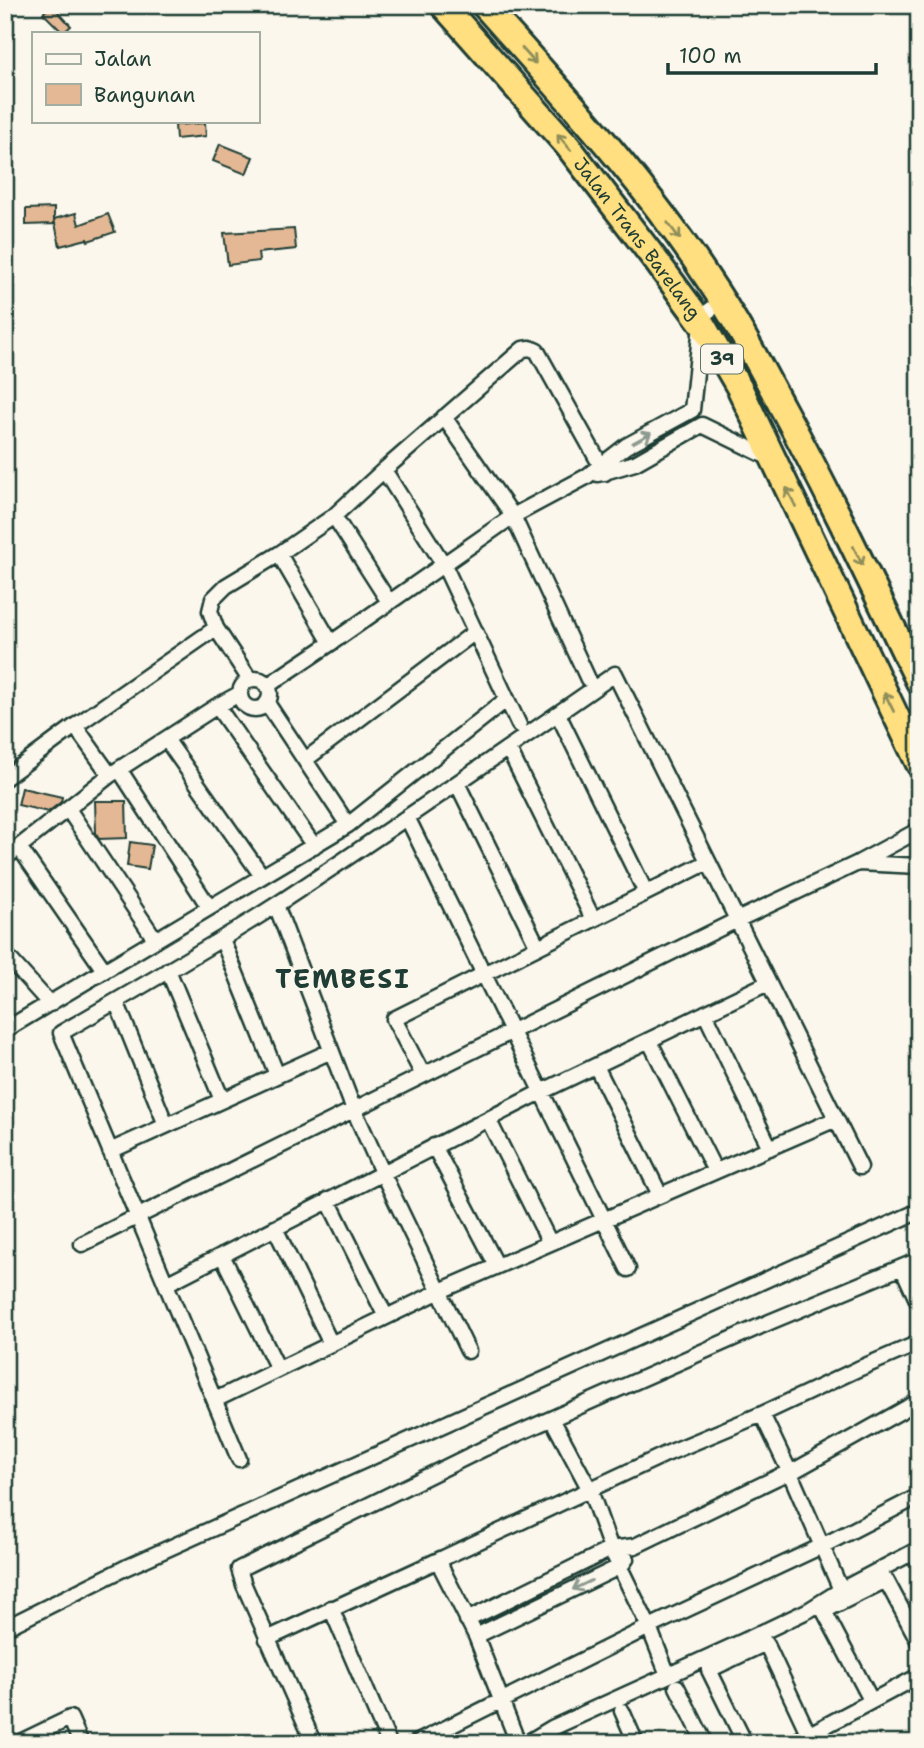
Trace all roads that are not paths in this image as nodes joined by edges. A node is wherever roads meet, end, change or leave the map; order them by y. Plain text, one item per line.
1 (443, 5) edge
2 (484, 5) edge
3 (722, 301) junction
4 (701, 322) junction
5 (692, 410) junction
6 (444, 417) junction
7 (702, 425) junction
8 (772, 459) junction
9 (603, 468) junction
10 (384, 470) junction
11 (334, 516) junction
12 (513, 516) junction
13 (279, 554) junction
14 (444, 565) junction
15 (389, 602) junction
16 (216, 628) junction
17 (475, 632) junction
18 (331, 643) junction
19 (588, 679) dead end
20 (250, 680) junction
21 (919, 682) edge
22 (267, 685) junction
23 (239, 694) junction
24 (507, 699) junction
25 (267, 704) junction
26 (217, 706) junction
27 (558, 714) junction
28 (519, 725) dead end
29 (75, 726) junction
30 (166, 739) junction
31 (508, 748) junction
32 (305, 760) junction
33 (919, 764) edge
34 (115, 772) junction
35 (5, 778) edge
36 (457, 783) junction
37 (68, 808) junction
38 (407, 817) junction
39 (348, 825) junction
40 (919, 830) edge
41 (314, 846) junction
42 (19, 847) junction
43 (5, 858) edge
44 (708, 862) junction
45 (858, 863) junction
46 (919, 866) edge
47 (262, 876) junction
48 (646, 893) junction
49 (276, 905) junction
50 (209, 907) junction
51 (593, 919) junction
52 (737, 920) junction
53 (155, 939) junction
54 (222, 939) junction
55 (538, 947) junction
56 (5, 954) edge
57 (104, 970) junction
58 (168, 970) junction
59 (484, 974) junction
60 (768, 982) junction
61 (116, 1001) junction
62 (50, 1004) junction
63 (705, 1013) junction
64 (5, 1030) edge
65 (512, 1031) junction
66 (649, 1040) junction
67 (331, 1051) junction
68 (596, 1066) junction
69 (277, 1075) junction
70 (423, 1075) junction
71 (541, 1092) junction
72 (222, 1100) junction
73 (354, 1110) junction
74 (488, 1119) junction
75 (836, 1119) junction
76 (166, 1125) junction
77 (434, 1146) junction
78 (770, 1147) junction
79 (110, 1150) junction
80 (860, 1167) dead end
81 (715, 1171) junction
82 (382, 1172) junction
83 (660, 1195) junction
84 (328, 1200) junction
85 (919, 1211) edge
86 (138, 1217) junction
87 (604, 1219) junction
88 (275, 1228) junction
89 (551, 1242) junction
90 (82, 1244) dead end
91 (222, 1255) junction
92 (919, 1260) edge
93 (497, 1266) junction
94 (902, 1267) junction
95 (628, 1269) dead end
96 (166, 1284) junction
97 (440, 1291) junction
98 (919, 1304) edge
99 (386, 1317) junction
100 (919, 1343) edge
101 (331, 1344) junction
102 (468, 1351) dead end
103 (278, 1369) junction
104 (215, 1400) junction
105 (919, 1401) edge
106 (762, 1414) junction
107 (552, 1419) junction
108 (239, 1459) dead end
109 (790, 1473) junction
110 (590, 1490) junction
111 (919, 1496) edge
112 (635, 1546) junction
113 (822, 1546) junction
114 (611, 1549) junction
115 (919, 1549) edge
116 (443, 1558) junction
117 (621, 1566) junction
118 (841, 1590) junction
119 (331, 1608) junction
120 (467, 1620) junction
121 (649, 1627) junction
122 (5, 1628) edge
123 (476, 1636) junction
124 (267, 1639) junction
125 (919, 1642) edge
126 (919, 1676) edge
127 (672, 1681) junction
128 (501, 1699) junction
129 (871, 1700) junction
130 (622, 1711) dead end
131 (809, 1735) junction
132 (18, 1743) edge
133 (81, 1743) edge
134 (313, 1743) edge
135 (389, 1743) edge
136 (416, 1743) edge
137 (518, 1743) edge
138 (527, 1743) edge
139 (636, 1743) edge
140 (705, 1743) edge
141 (745, 1743) edge
142 (793, 1743) edge

4 -> 1 highway, Jalan Trans Barelang / 39
2 -> 3 highway, Jalan Trans Barelang / 39
3 - 4 street
3 -> 21 highway, Jalan Trans Barelang / 39
4 - 5 street
4 - 8 highway, Jalan Trans Barelang / 39
5 - 7 street
9 -> 5 street
6 - 9 street
6 - 10 street
6 - 12 street
7 - 8 street
7 - 9 street
33 -> 8 highway, Jalan Trans Barelang / 39
9 - 12 street
10 - 11 street
10 - 14 street
11 - 13 street
11 - 15 street
12 - 14 street
12 - 19 street
13 - 16 street
13 - 18 street
14 - 15 street
14 - 17 street
15 - 18 street
16 - 20 street
16 - 29 street
17 - 24 street
17 - 32 street
18 - 22 street
20 - 22 street
20 - 23 street
22 - 25 street
23 - 25 street
23 - 26 street
24 - 28 street
24 - 39 street
25 - 32 street
26 - 30 street
26 - 41 street
27 - 31 street
27 - 44 street
27 - 48 street
29 - 34 street
29 - 35 street
30 - 34 street
30 - 47 street
31 - 36 street
31 - 51 street
32 - 39 street
34 - 37 street
34 - 50 street
36 - 38 street
36 - 55 street
37 - 42 street
37 - 53 street
38 - 49 street
38 - 59 street
39 - 41 street
40 - 45 street
41 - 47 street
42 - 43 street
42 - 57 street
44 - 48 street
44 - 52 street
45 - 46 street
45 - 52 street
47 - 50 street
48 - 51 street
49 - 54 street
49 - 67 street
50 - 53 street
51 - 55 street
52 - 60 street
52 - 65 street
53 - 57 street
54 - 58 street
54 - 69 street
55 - 59 street
56 - 62 street
57 - 62 street
58 - 61 street
58 - 72 street
59 - 65 street
59 - 70 street
60 - 63 street
60 - 75 street
61 - 76 street
61 - 79 street
62 - 64 street
63 - 66 street
63 - 78 street
65 - 70 street
65 - 71 street
66 - 68 street
66 - 81 street
67 - 69 street
67 - 73 street
68 - 71 street
68 - 83 street
69 - 72 street
70 - 73 street
71 - 74 street
71 - 87 street
72 - 76 street
73 - 82 street
73 - 86 street
74 - 77 street
74 - 89 street
75 - 78 street
75 - 80 street
76 - 79 street
77 - 82 street
77 - 93 street
78 - 81 street
79 - 86 street
81 - 83 street
82 - 84 street
82 - 97 street
83 - 87 street
84 - 88 street
84 - 99 street
85 - 122 street
86 - 90 street
86 - 96 street
87 - 89 street
87 - 95 street
88 - 91 street
88 - 101 street
89 - 93 street
91 - 96 street
91 - 103 street
92 - 94 street
93 - 97 street
94 - 98 street
94 - 107 street
96 - 104 street
97 - 99 street
97 - 102 street
99 - 101 street
100 - 106 street
101 - 103 street
103 - 104 street
104 - 108 street
105 - 109 street
106 - 109 street
106 - 110 street
107 - 110 street
107 - 124 street
109 - 112 street
109 - 113 street
110 - 114 street
110 - 116 street
111 - 113 street
112 - 114 street
112 - 117 street
113 - 118 street
113 - 121 street
114 - 117 street
114 - 120 street
115 - 118 street
116 - 119 street
116 - 120 street
117 - 121 street
117 -> 123 street
118 - 127 street
119 - 124 street
119 - 135 street
120 - 123 street
121 - 127 street
121 - 128 street
123 - 128 street
124 - 134 street
125 - 129 street
126 - 129 street
127 - 138 street
127 - 140 street
128 - 136 street
128 - 137 street
129 - 131 street
130 - 139 street
131 - 141 street
131 - 142 street
132 - 133 street

